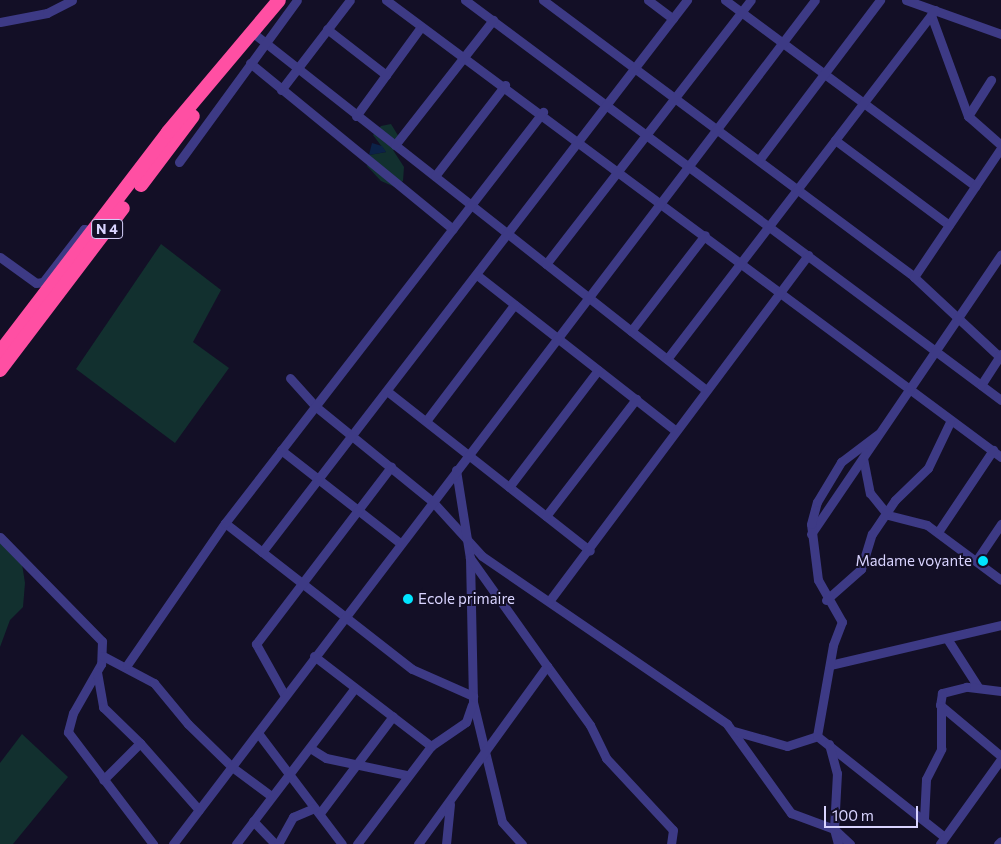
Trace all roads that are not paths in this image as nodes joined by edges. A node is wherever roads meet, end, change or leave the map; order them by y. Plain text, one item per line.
1 (72, 0) edge
2 (279, 0) edge
3 (297, 0) edge
4 (350, 0) edge
5 (386, 0) edge
6 (465, 0) edge
7 (543, 0) edge
8 (648, 0) edge
9 (687, 0) edge
10 (725, 0) edge
11 (751, 0) edge
12 (815, 0) edge
13 (880, 0) edge
14 (906, 0) edge
15 (742, 12) junction
16 (933, 13) junction
17 (673, 19) junction
18 (493, 20) junction
19 (0, 22) edge
20 (421, 27) junction
21 (327, 29) junction
22 (253, 33) junction
23 (1001, 34) edge
24 (783, 41) junction
25 (265, 44) junction
26 (463, 56) junction
27 (250, 63) junction
28 (635, 69) junction
29 (296, 70) junction
30 (825, 73) junction
31 (386, 75) junction
32 (991, 80) dead end
33 (505, 85) junction
34 (211, 86) junction
35 (281, 90) junction
36 (674, 96) junction
37 (864, 102) junction
38 (608, 105) junction
39 (543, 112) junction
40 (356, 116) junction
41 (968, 116) junction
42 (717, 128) junction
43 (646, 133) junction
44 (835, 140) junction
45 (580, 141) junction
46 (395, 144) junction
47 (1001, 147) edge
48 (759, 160) junction
49 (179, 162) dead end
50 (688, 165) junction
51 (618, 170) junction
52 (435, 176) junction
53 (975, 186) junction
54 (797, 189) junction
55 (660, 201) junction
56 (472, 204) junction
57 (949, 225) junction
58 (769, 226) junction
59 (453, 228) junction
60 (93, 231) junction
61 (509, 234) junction
62 (705, 235) junction
63 (808, 256) junction
64 (1000, 256) edge
65 (0, 257) edge
66 (741, 262) junction
67 (546, 264) junction
68 (477, 275) junction
69 (914, 277) junction
70 (781, 292) junction
71 (587, 296) junction
72 (514, 305) junction
73 (957, 321) junction
74 (631, 331) junction
75 (556, 337) junction
76 (934, 350) junction
77 (0, 352) edge
78 (1000, 356) edge
79 (667, 359) junction
80 (0, 370) edge
81 (598, 370) junction
82 (290, 378) dead end
83 (981, 385) junction
84 (909, 388) junction
85 (706, 390) junction
86 (387, 391) junction
87 (636, 399) junction
88 (1001, 400) edge
89 (314, 406) junction
90 (426, 421) junction
91 (950, 422) junction
92 (675, 430) junction
93 (878, 434) junction
94 (352, 436) junction
95 (282, 450) junction
96 (993, 450) junction
97 (468, 454) junction
98 (1001, 456) edge
99 (863, 458) junction
100 (391, 467) junction
101 (456, 470) junction
102 (318, 480) junction
103 (509, 487) junction
104 (432, 501) junction
105 (358, 511) junction
106 (888, 515) junction
107 (546, 516) junction
108 (226, 523) junction
109 (1001, 524) edge
110 (938, 532) junction
111 (810, 534) junction
112 (0, 537) edge
113 (464, 539) junction
114 (400, 544) junction
115 (590, 551) junction
116 (262, 552) junction
117 (470, 558) junction
118 (976, 561) junction
119 (1001, 580) edge
120 (302, 583) junction
121 (550, 600) junction
122 (826, 600) junction
123 (345, 616) junction
124 (1001, 626) edge
125 (948, 640) junction
126 (103, 656) junction
127 (314, 656) junction
128 (126, 665) junction
129 (830, 665) junction
130 (547, 666) junction
131 (97, 672) junction
132 (978, 687) junction
133 (355, 688) junction
134 (1001, 691) edge
135 (285, 696) junction
136 (473, 699) junction
137 (941, 708) junction
138 (393, 716) junction
139 (734, 731) junction
140 (258, 733) junction
141 (817, 736) junction
142 (828, 743) junction
143 (140, 744) junction
144 (432, 746) junction
145 (310, 748) junction
146 (486, 752) junction
147 (1001, 758) edge
148 (358, 763) junction
149 (232, 767) junction
150 (290, 775) junction
151 (407, 775) junction
152 (103, 780) junction
153 (271, 796) junction
154 (450, 803) junction
155 (199, 810) junction
156 (317, 810) junction
157 (924, 819) junction
158 (253, 821) junction
159 (834, 829) junction
160 (941, 840) edge
161 (1001, 840) edge
162 (673, 843) edge
163 (153, 844) edge
164 (173, 844) edge
165 (236, 844) edge
166 (276, 844) edge
167 (342, 844) edge
168 (357, 844) edge
169 (418, 844) edge
170 (446, 844) edge
171 (522, 844) edge
172 (838, 844) edge
173 (850, 844) edge
174 (998, 844) edge

1 - 19 street
2 - 22 highway, N 4
3 - 25 street
4 - 21 street
5 - 20 street
6 - 18 street
7 - 28 street
8 - 17 street
9 - 17 street
10 - 15 street
11 - 15 street
12 - 24 street
13 - 30 street
14 - 16 street
15 - 24 street
15 - 36 street
16 - 23 street
16 - 37 street
16 - 41 street
17 - 28 street
18 - 26 street
18 - 38 street
20 - 26 street
20 - 31 street
21 - 29 street
21 - 31 street
22 - 25 street
22 - 34 highway, N 4
24 - 30 street
24 - 42 street
25 - 27 street
25 - 29 street
26 - 33 street
26 - 46 street
27 - 35 street
27 - 49 street
28 - 36 street
28 - 38 street
29 - 35 street
29 - 40 street
30 - 37 street
30 - 48 street
31 - 40 street
32 - 41 street
33 - 39 street
33 - 52 street
34 - 60 highway, N 4
34 - 80 highway, N 4
35 - 59 street
36 - 42 street
36 - 43 street
37 - 44 street
37 - 53 street
38 - 43 street
38 - 45 street
39 - 45 street
39 - 56 street
40 - 46 street
41 - 47 street
42 - 48 street
42 - 50 street
43 - 50 street
43 - 51 street
44 - 54 street
44 - 57 street
45 - 51 street
45 - 61 street
46 - 52 street
47 - 53 street
48 - 54 street
50 - 55 street
50 - 58 street
51 - 55 street
51 - 67 street
52 - 56 street
53 - 57 street
54 - 58 street
54 - 69 street
55 - 62 street
55 - 71 street
56 - 59 street
56 - 61 street
57 - 69 street
58 - 63 street
58 - 66 street
59 - 89 street
60 - 65 street
60 - 77 highway, N 4
61 - 67 street
61 - 68 street
62 - 66 street
62 - 74 street
63 - 70 street
63 - 76 street
64 - 73 street
66 - 70 street
66 - 79 street
67 - 71 street
68 - 72 street
68 - 86 street
69 - 73 street
70 - 84 street
70 - 85 street
71 - 74 street
71 - 75 street
72 - 75 street
72 - 90 street
73 - 76 street
73 - 78 street
74 - 79 street
75 - 81 street
75 - 97 street
76 - 83 street
76 - 84 street
78 - 83 street
79 - 85 street
81 - 87 street
81 - 103 street
82 - 89 street
83 - 88 street
84 - 91 street
84 - 93 street
85 - 92 street
86 - 90 street
86 - 94 street
87 - 92 street
87 - 107 street
89 - 94 street
89 - 95 street
90 - 97 street
91 - 96 street
91 - 106 street
92 - 115 street
93 - 99 street
93 - 111 street
94 - 100 street
94 - 102 street
95 - 102 street
95 - 108 street
96 - 98 street
96 - 110 street
97 - 101 street
97 - 103 street
99 - 106 street
99 - 111 street
100 - 104 street
100 - 105 street
101 - 104 street
101 - 113 street
102 - 105 street
102 - 116 street
103 - 107 street
104 - 113 street
104 - 114 street
105 - 114 street
105 - 120 street
106 - 110 street
106 - 122 street
107 - 115 street
108 - 116 street
108 - 128 street
109 - 118 street
110 - 118 street
111 - 122 street
112 - 126 street
113 - 117 street
113 - 121 street
114 - 123 street
115 - 121 street
116 - 120 street
117 - 130 street
117 - 136 street
118 - 119 street
120 - 123 street
120 - 135 street
121 - 139 street
122 - 129 street
123 - 127 street
123 - 136 street
124 - 125 street
125 - 129 street
125 - 132 street
126 - 128 street
126 - 131 street
127 - 133 street
127 - 135 street
128 - 149 street
129 - 141 street
130 - 146 street
130 - 162 street
131 - 143 street
131 - 152 street
132 - 134 street
132 - 137 street
133 - 138 street
133 - 145 street
135 - 140 street
136 - 144 street
136 - 146 street
137 - 147 street
137 - 157 street
138 - 144 street
138 - 148 street
139 - 141 street
139 - 159 street
140 - 149 street
140 - 150 street
141 - 142 street
142 - 157 street
142 - 159 street
143 - 152 street
143 - 155 street
144 - 151 street
145 - 148 street
145 - 150 street
146 - 154 street
146 - 171 street
147 - 160 street
148 - 151 street
148 - 156 street
149 - 153 street
149 - 155 street
150 - 153 street
150 - 156 street
151 - 168 street
152 - 163 street
153 - 158 street
154 - 169 street
154 - 170 street
155 - 164 street
156 - 166 street
156 - 167 street
157 - 160 street
158 - 165 street
158 - 166 street
159 - 172 street
159 - 173 street
161 - 174 street

